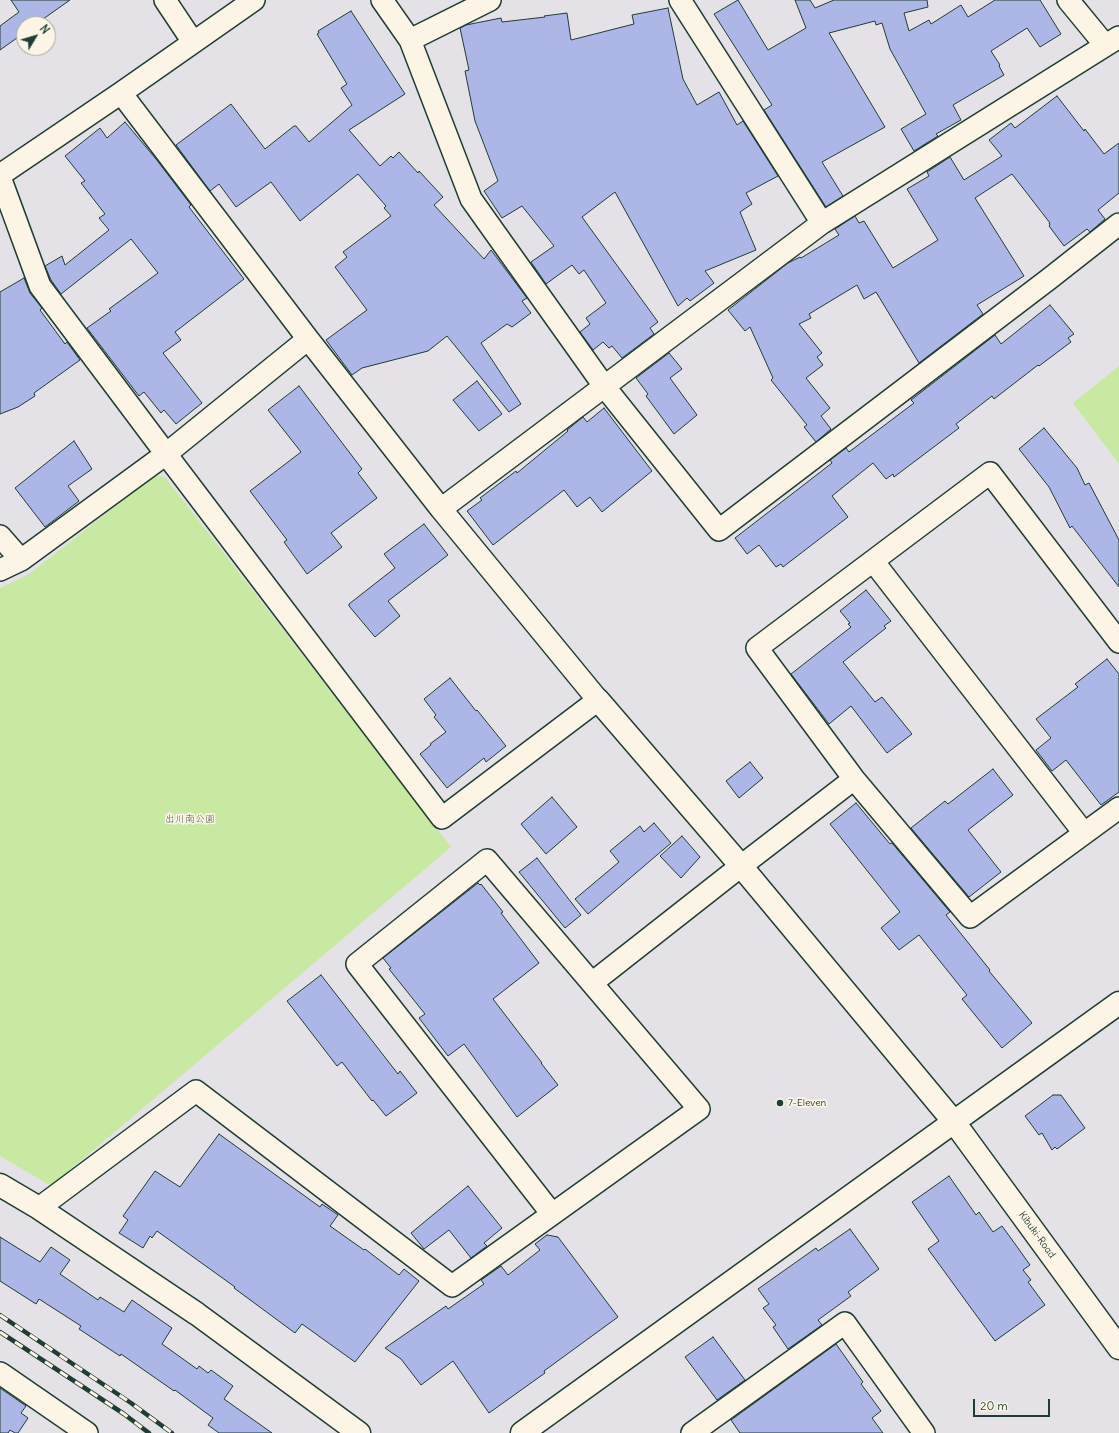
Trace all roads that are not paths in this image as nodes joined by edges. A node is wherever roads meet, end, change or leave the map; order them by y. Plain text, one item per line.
1 (164, 0) edge
2 (254, 0) edge
3 (382, 0) edge
4 (490, 0) edge
5 (680, 0) edge
6 (1068, 0) edge
7 (410, 40) junction
8 (1112, 41) edge
9 (193, 42) junction
10 (121, 93) junction
11 (0, 176) edge
12 (822, 223) junction
13 (1119, 224) edge
14 (308, 339) junction
15 (604, 386) junction
16 (166, 454) junction
17 (441, 509) junction
18 (0, 536) edge
19 (21, 560) junction
20 (873, 561) junction
21 (0, 570) edge
22 (1119, 642) edge
23 (598, 700) junction
24 (854, 779) junction
25 (1119, 808) edge
26 (1084, 833) junction
27 (741, 866) junction
28 (592, 983) junction
29 (1119, 1003) edge
30 (954, 1122) junction
31 (0, 1185) edge
32 (38, 1208) junction
33 (552, 1214) junction
34 (1119, 1348) edge
35 (0, 1373) edge
36 (87, 1433) edge
37 (359, 1433) edge
38 (522, 1433) edge
39 (692, 1433) edge
40 (923, 1433) edge

1 - 9 street
2 - 9 street
3 - 7 street
4 - 7 street
5 - 12 street
6 - 8 street
7 - 15 street
8 - 12 street
9 - 10 street
10 - 11 street
10 - 14 street
11 - 16 street
12 - 15 street
13 - 15 street
14 - 16 street
14 - 17 street
15 - 17 street
16 - 19 street
16 - 23 street
17 - 23 street
18 - 19 street
19 - 21 street
20 - 22 street
20 - 24 street
20 - 26 street
23 - 27 street, Kibuki-Road
24 - 26 street
24 - 27 street
25 - 26 street
27 - 28 street
27 - 30 street, Kibuki-Road
28 - 33 street
28 - 33 street
29 - 30 street
30 - 34 street, Kibuki-Road
30 - 38 street
31 - 32 street
32 - 33 street
32 - 37 street
35 - 36 street
39 - 40 street

